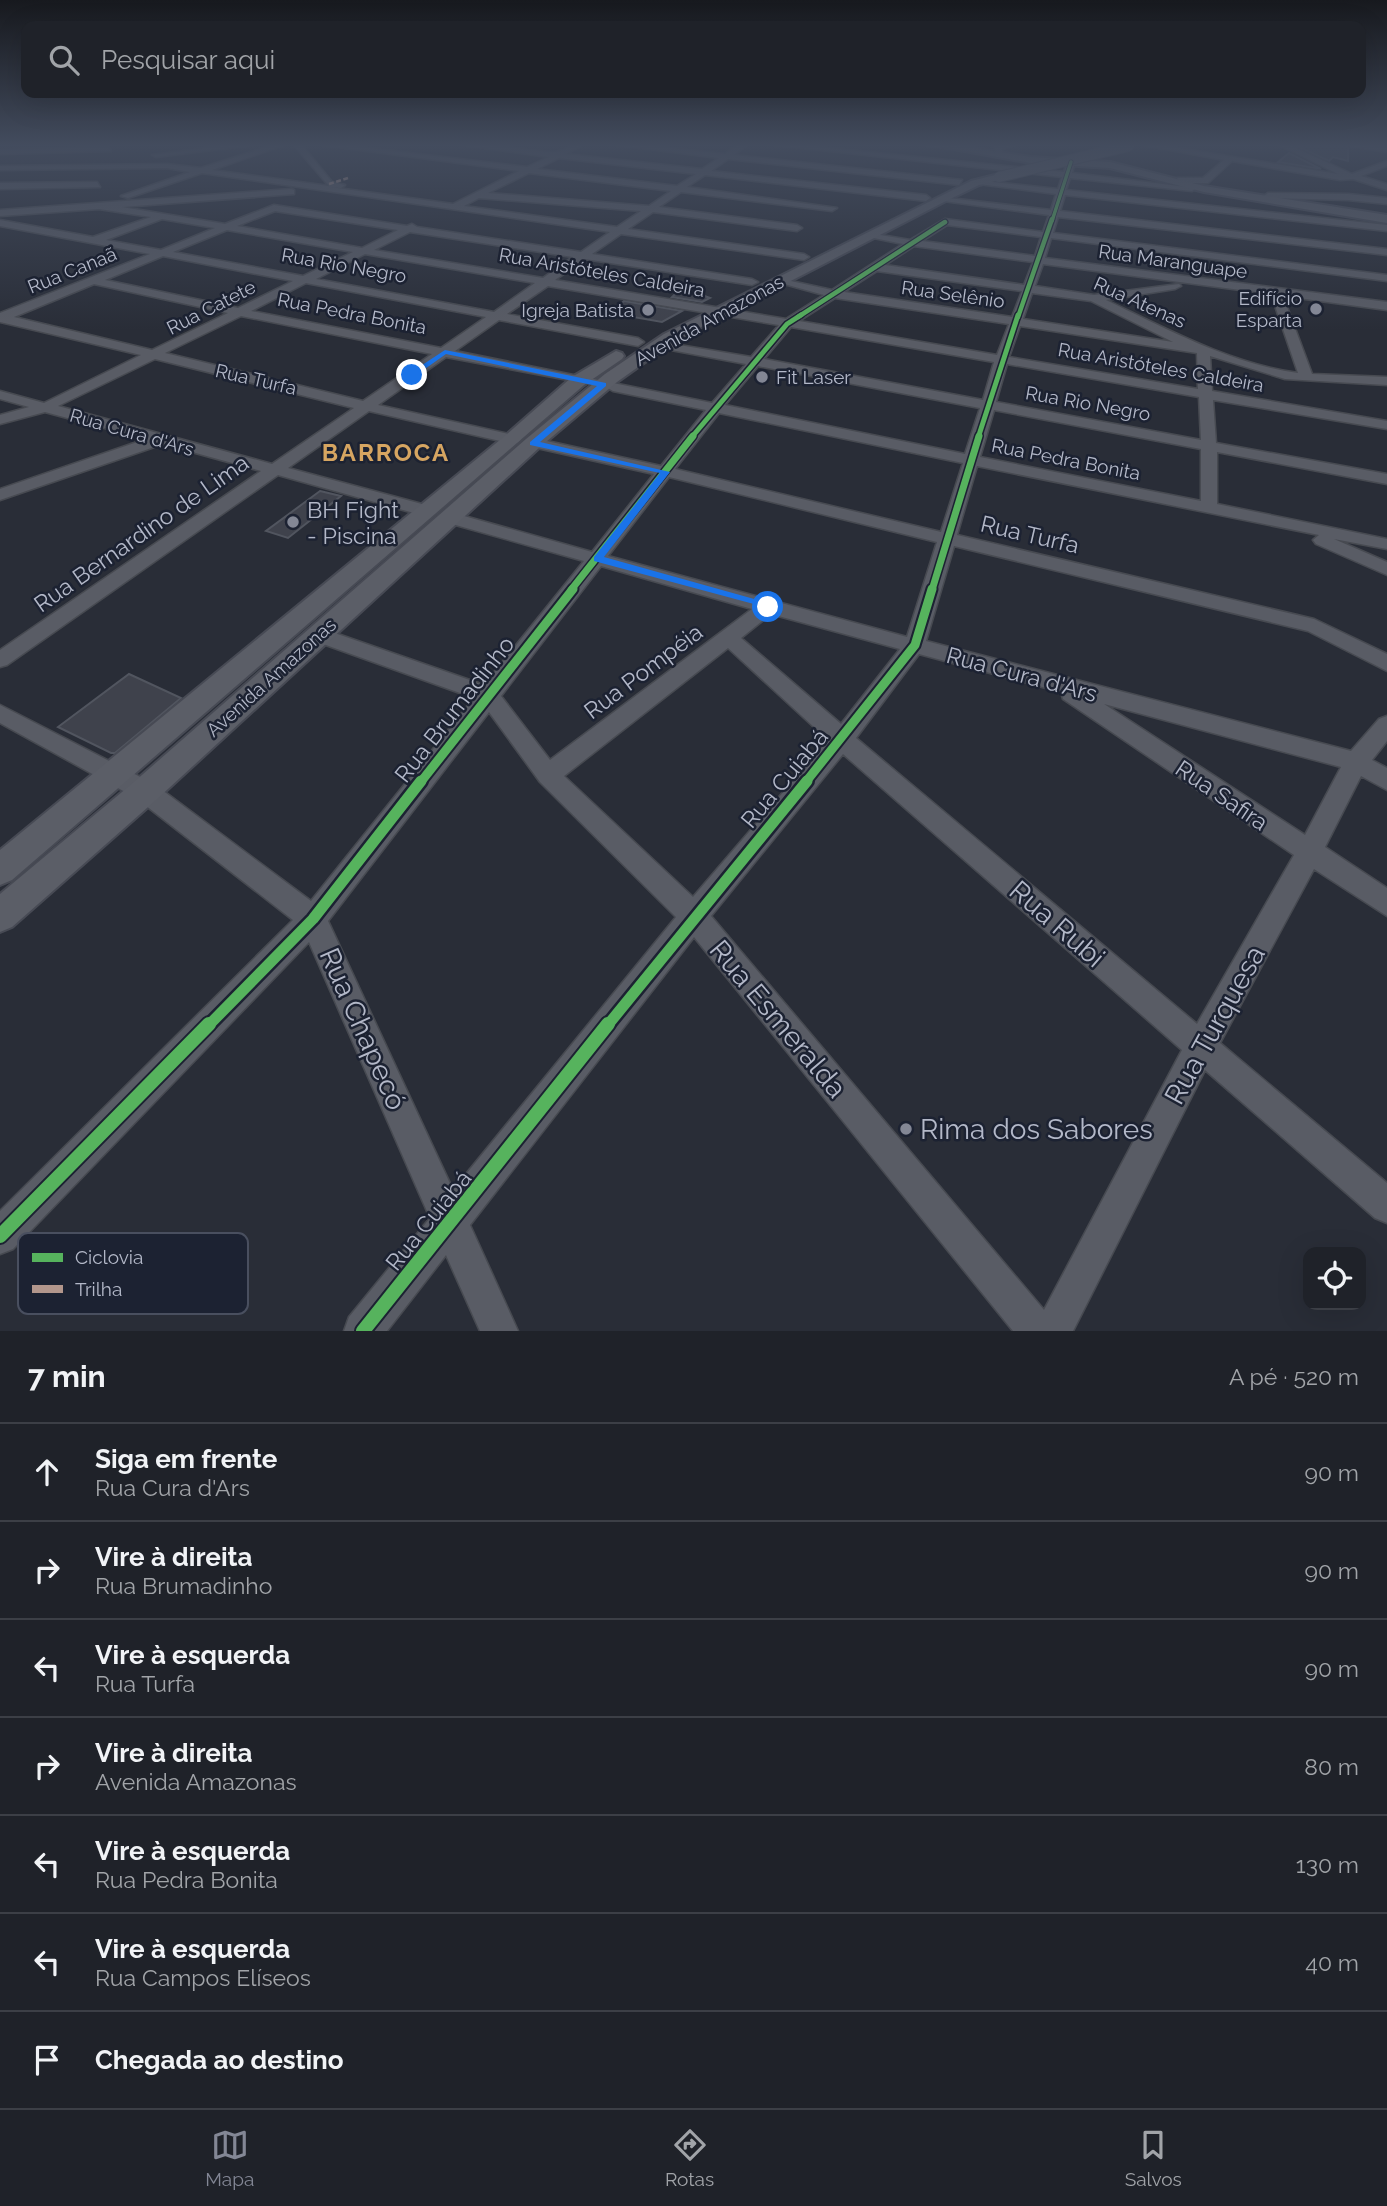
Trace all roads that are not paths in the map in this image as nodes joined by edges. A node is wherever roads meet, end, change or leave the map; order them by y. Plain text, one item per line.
1 (94, 206) edge
2 (96, 206) joint
3 (448, 206) edge
4 (617, 206) edge
5 (657, 206) edge
6 (817, 206) edge
7 (919, 206) edge
8 (922, 206) edge
9 (936, 206) edge
10 (990, 206) edge
11 (1056, 206) edge
12 (1186, 206) edge
13 (1303, 206) edge
14 (1317, 206) edge
15 (453, 207) junction
16 (1194, 207) junction
17 (832, 208) joint
18 (653, 209) junction
19 (0, 213) edge
20 (1054, 213) junction
21 (821, 215) dead end
22 (1354, 216) junction
23 (1387, 217) edge
24 (159, 218) junction
25 (809, 222) dead end
26 (945, 222) junction
27 (0, 223) edge
28 (30, 228) junction
29 (409, 228) junction
30 (797, 228) junction
31 (1387, 228) edge
32 (224, 229) junction
33 (1196, 229) junction
34 (621, 231) junction
35 (10, 234) dead end
36 (872, 234) junction
37 (1047, 235) junction
38 (93, 241) junction
39 (911, 243) junction
40 (363, 251) junction
41 (758, 251) junction
42 (1387, 252) edge
43 (163, 253) junction
44 (1197, 254) junction
45 (584, 255) junction
46 (804, 257) junction
47 (1039, 260) junction
48 (875, 267) junction
49 (1379, 270) edge
50 (305, 280) junction
51 (782, 280) junction
52 (94, 281) junction
53 (752, 282) junction
54 (1201, 282) junction
55 (545, 283) junction
56 (1027, 289) junction
57 (1276, 292) junction
58 (833, 294) junction
59 (1094, 298) junction
60 (1387, 306) edge
61 (699, 308) junction
62 (239, 312) junction
63 (719, 312) junction
64 (499, 314) junction
65 (0, 318) edge
66 (1015, 321) junction
67 (787, 324) junction
68 (649, 343) junction
69 (1203, 350) junction
70 (445, 352) junction
71 (155, 355) junction
72 (1002, 359) junction
73 (755, 363) junction
74 (1307, 378) junction
75 (578, 381) junction
76 (1387, 381) edge
77 (608, 386) junction
78 (0, 395) edge
79 (1207, 395) junction
80 (369, 405) junction
81 (46, 407) junction
82 (990, 407) junction
83 (714, 409) junction
84 (0, 420) edge
85 (1387, 425) edge
86 (159, 440) junction
87 (523, 441) junction
88 (1209, 447) junction
89 (970, 461) junction
90 (1303, 464) junction
91 (1387, 465) edge
92 (274, 471) junction
93 (666, 472) junction
94 (1387, 480) edge
95 (0, 495) edge
96 (1209, 509) junction
97 (439, 514) junction
98 (1284, 524) junction
99 (948, 540) junction
100 (1387, 544) edge
101 (598, 559) junction
102 (1387, 569) edge
103 (768, 607) junction
104 (319, 635) junction
105 (730, 639) junction
106 (915, 645) junction
107 (0, 660) edge
108 (1387, 663) edge
109 (1059, 685) junction
110 (489, 695) junction
111 (0, 713) edge
112 (1387, 725) edge
113 (842, 739) junction
114 (1356, 762) junction
115 (115, 774) junction
116 (548, 775) junction
117 (1387, 780) edge
118 (145, 791) junction
119 (1309, 853) junction
120 (0, 870) edge
121 (1387, 903) edge
122 (0, 916) edge
123 (694, 916) junction
124 (313, 919) junction
125 (1200, 1048) junction
126 (1387, 1206) edge
127 (451, 1222) junction
128 (0, 1236) edge
129 (363, 1331) edge
130 (499, 1331) edge
131 (1037, 1331) edge
132 (1053, 1331) edge

1 - 19 street
2 - 24 street, Rua Aristóteles Caldeira
2 - 28 street
3 - 15 street
4 - 18 street
5 - 18 street, Rua Bernardino de Lima
6 - 17 street
7 - 46 main road, Avenida Amazonas
8 - 36 main road, Avenida Amazonas
9 - 26 street
10 - 20 street
11 - 20 street, Rua Cuiabá
12 - 16 street
13 - 22 main road
14 - 22 main road
15 - 29 street, Rua Catete
15 - 34 street
16 - 22 street
16 - 33 street
17 - 21 street
18 - 30 street
18 - 34 street, Rua Bernardino de Lima
20 - 33 street
20 - 37 street, Rua Cuiabá
22 - 23 main road
22 - 31 street
22 - 49 street
24 - 32 street, Rua Aristóteles Caldeira
24 - 38 street
25 - 30 street
26 - 37 street
26 - 39 street, Rua Brumadinho
27 - 28 street, Rua Rio Negro
28 - 35 street
28 - 38 street, Rua Rio Negro
29 - 32 street, Rua Canaã
29 - 40 street, Rua Catete
29 - 45 street
30 - 41 street
32 - 40 street, Rua Aristóteles Caldeira
32 - 43 street, Rua Canaã
33 - 44 street
33 - 49 street
34 - 41 street
34 - 45 street, Rua Bernardino de Lima
36 - 39 street, Rua Maranguape
36 - 51 main road, Avenida Amazonas
37 - 44 street
37 - 47 street, Rua Cuiabá
38 - 43 street, Rua Rio Negro
39 - 47 street, Rua Maranguape
39 - 48 street, Rua Brumadinho
40 - 50 street, Rua Catete
40 - 55 street, Rua Aristóteles Caldeira
41 - 46 street
42 - 49 street
43 - 50 street, Rua Rio Negro
43 - 52 street, Rua Canaã
44 - 49 street
44 - 54 street
45 - 53 street
45 - 55 street, Rua Bernardino de Lima
46 - 53 main road, Avenida Amazonas
47 - 54 street, Rua Maranguape
47 - 56 street, Rua Cuiabá
48 - 56 street, Rua Atenas
48 - 58 street, Rua Brumadinho
50 - 62 street, Rua Catete
50 - 64 street, Rua Rio Negro
51 - 58 street, Rua Selênio
51 - 63 main road, Avenida Amazonas
52 - 62 street, Rua Pedra Bonita
52 - 65 street, Rua Canaã
53 - 61 main road, Avenida Amazonas
54 - 57 street, Rua Maranguape
54 - 59 street
55 - 61 street, Rua Aristóteles Caldeira
55 - 64 street, Rua Bernardino de Lima
56 - 59 street, Rua Atenas
56 - 66 street, Rua Cuiabá
57 - 60 street, Rua Maranguape
57 - 74 street
58 - 66 street, Rua Selênio
58 - 67 street, Rua Brumadinho
59 - 69 street, Rua Atenas
61 - 63 street, Rua Aristóteles Caldeira
61 - 68 main road, Avenida Amazonas
62 - 70 street, Rua Pedra Bonita
62 - 71 street, Rua Catete
63 - 67 street, Rua Aristóteles Caldeira
63 - 68 main road, Avenida Amazonas
64 - 68 street, Rua Rio Negro
64 - 70 street, Rua Bernardino de Lima
65 - 71 street, Rua Turfa
66 - 69 street, Rua Selênio
66 - 72 street, Rua Cuiabá
67 - 72 street, Rua Aristóteles Caldeira
67 - 73 street, Rua Brumadinho
68 - 73 street, Rua Rio Negro
68 - 75 main road, Avenida Amazonas
68 - 77 main road, Avenida Amazonas
69 - 74 street, Rua Atenas
69 - 79 street
70 - 75 street, Rua Pedra Bonita
70 - 80 street, Rua Bernardino de Lima
71 - 80 street, Rua Turfa
71 - 81 street, Rua Catete
72 - 79 street, Rua Aristóteles Caldeira
72 - 82 street, Rua Cuiabá
73 - 82 street, Rua Rio Negro
73 - 83 street, Rua Brumadinho
74 - 76 street, Rua Atenas
75 - 77 street, Rua Pedra Bonita
75 - 87 main road, Avenida Amazonas
77 - 83 street, Rua Pedra Bonita
77 - 87 main road, Avenida Amazonas
78 - 81 street, Rua Cura d'Ars
79 - 85 street, Rua Aristóteles Caldeira
79 - 88 street
80 - 87 street, Rua Turfa
80 - 92 street, Rua Bernardino de Lima
81 - 84 street, Rua Catete
81 - 86 street, Rua Cura d'Ars
82 - 88 street, Rua Rio Negro
82 - 89 street, Rua Cuiabá
83 - 89 street, Rua Pedra Bonita
83 - 93 street, Rua Brumadinho
86 - 92 street, Rua Cura d'Ars
86 - 95 street
87 - 93 street, Rua Turfa
87 - 97 main road, Avenida Amazonas
88 - 90 street, Rua Rio Negro
88 - 96 street
89 - 96 street, Rua Pedra Bonita
89 - 99 street, Rua Cuiabá
90 - 91 street
90 - 94 street, Rua Rio Negro
92 - 97 street, Rua Cura d'Ars
92 - 107 street, Rua Bernardino de Lima
93 - 99 street, Rua Turfa
93 - 101 street, Rua Brumadinho
96 - 98 street, Rua Pedra Bonita
97 - 101 street, Rua Cura d'Ars
97 - 104 main road, Avenida Amazonas
97 - 115 main road, Avenida Amazonas
98 - 100 street, Rua Pedra Bonita
98 - 102 street
99 - 106 street, Rua Cuiabá
99 - 108 street, Rua Turfa
101 - 103 street, Rua Cura d'Ars
101 - 110 street, Rua Brumadinho
103 - 105 street, Rua Pompéia
103 - 106 street, Rua Cura d'Ars
104 - 110 street
104 - 118 main road, Avenida Amazonas
105 - 113 street, Rua Rubi
105 - 116 street, Rua Pompéia
106 - 109 street, Rua Cura d'Ars
106 - 113 street, Rua Cuiabá
109 - 114 street, Rua Cura d'Ars
109 - 119 street, Rua Safira
110 - 116 street, Rua Esmeralda
110 - 124 street, Rua Brumadinho
111 - 115 street, Rua Chapecó
112 - 114 street, Rua Turquesa
113 - 123 street, Rua Cuiabá
113 - 125 street, Rua Rubi
114 - 117 street, Rua Cura d'Ars
114 - 119 street, Rua Turquesa
115 - 118 street, Rua Chapecó
115 - 120 main road, Avenida Amazonas
116 - 123 street, Rua Esmeralda
118 - 122 main road, Avenida Amazonas
118 - 124 street, Rua Chapecó
119 - 121 street, Rua Safira
119 - 125 street, Rua Turquesa
123 - 127 street, Rua Cuiabá
123 - 131 street, Rua Esmeralda
124 - 127 street, Rua Chapecó
124 - 128 street, Rua Brumadinho
125 - 126 street, Rua Rubi
125 - 132 street, Rua Turquesa
127 - 129 street, Rua Cuiabá
127 - 130 street, Rua Chapecó

